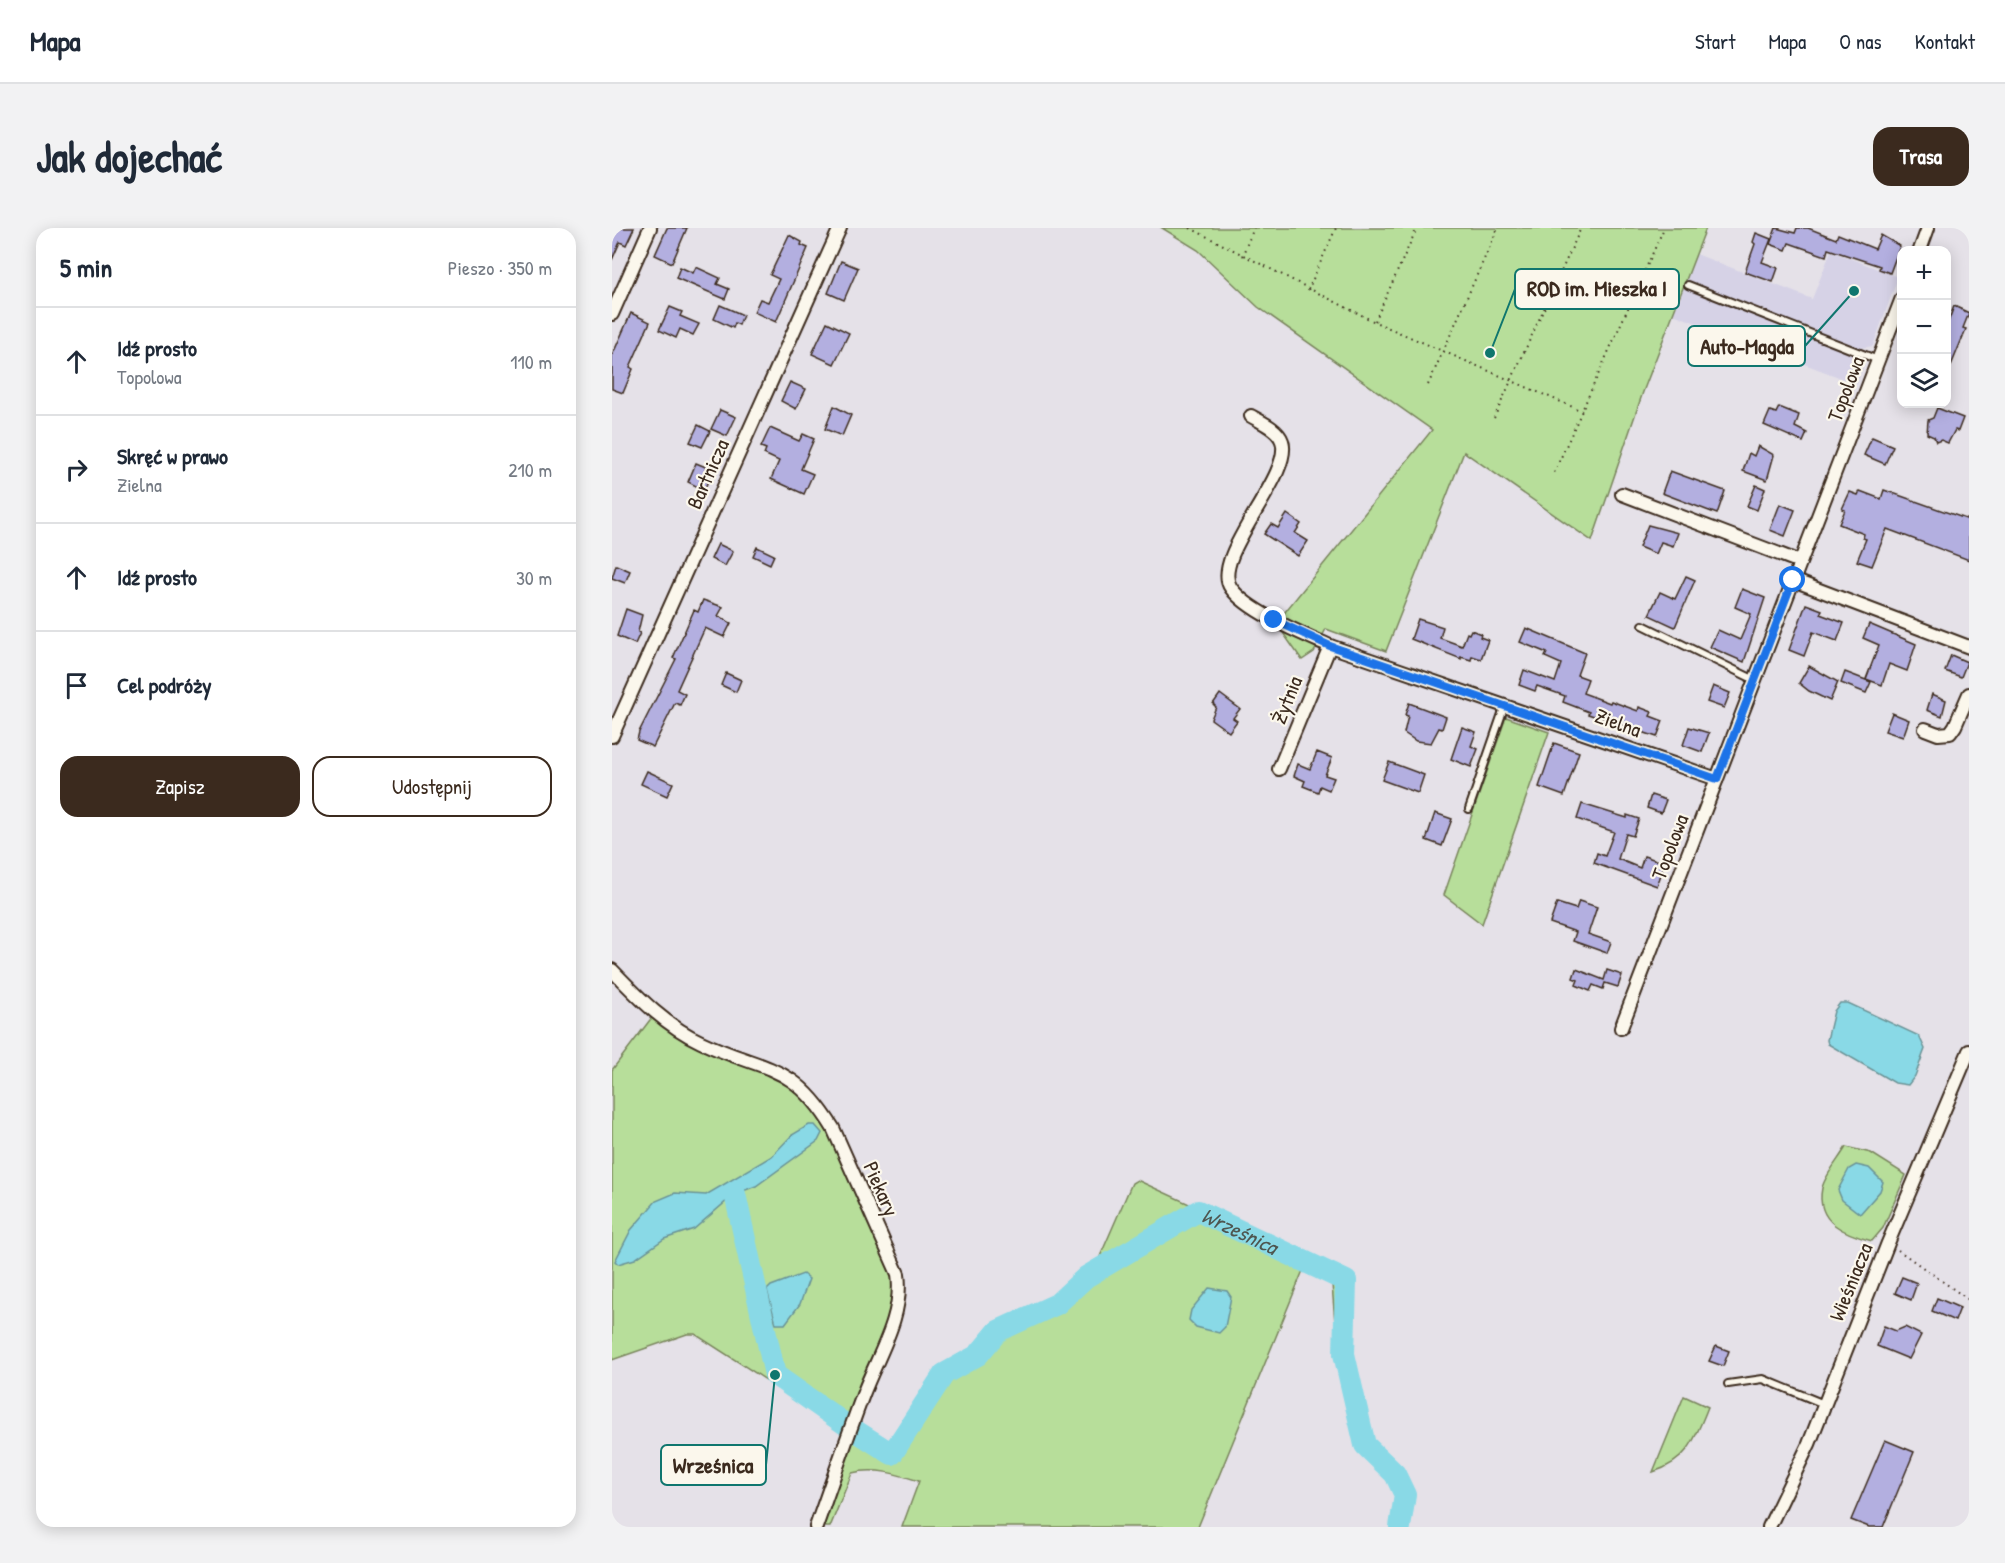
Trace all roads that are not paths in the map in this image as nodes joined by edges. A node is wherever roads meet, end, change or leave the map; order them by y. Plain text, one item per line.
1 (650, 228) edge
2 (840, 228) edge
3 (1928, 228) edge
4 (1921, 246) edge
5 (1688, 285) dead end
6 (1901, 300) edge
7 (612, 314) edge
8 (1878, 360) junction
9 (1251, 416) dead end
10 (1622, 494) dead end
11 (1800, 562) junction
12 (1793, 580) junction
13 (1643, 625) dead end
14 (1330, 646) junction
15 (1969, 647) edge
16 (1755, 680) junction
17 (1969, 694) edge
18 (1506, 704) junction
19 (1925, 729) dead end
20 (612, 736) edge
21 (1279, 769) dead end
22 (1717, 779) junction
23 (1469, 809) dead end
24 (612, 970) edge
25 (1621, 1028) dead end
26 (1969, 1051) edge
27 (1728, 1384) dead end
28 (1824, 1404) junction
29 (816, 1527) edge
30 (1769, 1527) edge

1 - 7 street
2 - 20 street, Bartnicza
3 - 4 street
5 - 8 lane
6 - 8 street, Topolowa
8 - 11 street, Topolowa
9 - 14 street, Zielna
10 - 11 street
11 - 12 street, Topolowa
12 - 15 street
12 - 16 street, Topolowa
13 - 16 lane
14 - 18 street, Zielna
14 - 21 street, Żytnia
16 - 22 street, Topolowa
17 - 19 street
18 - 22 street, Zielna
18 - 23 lane
22 - 25 street, Topolowa
24 - 29 street, Piekary
26 - 28 street, Wieśniacza
27 - 28 lane
28 - 30 street, Wieśniacza

